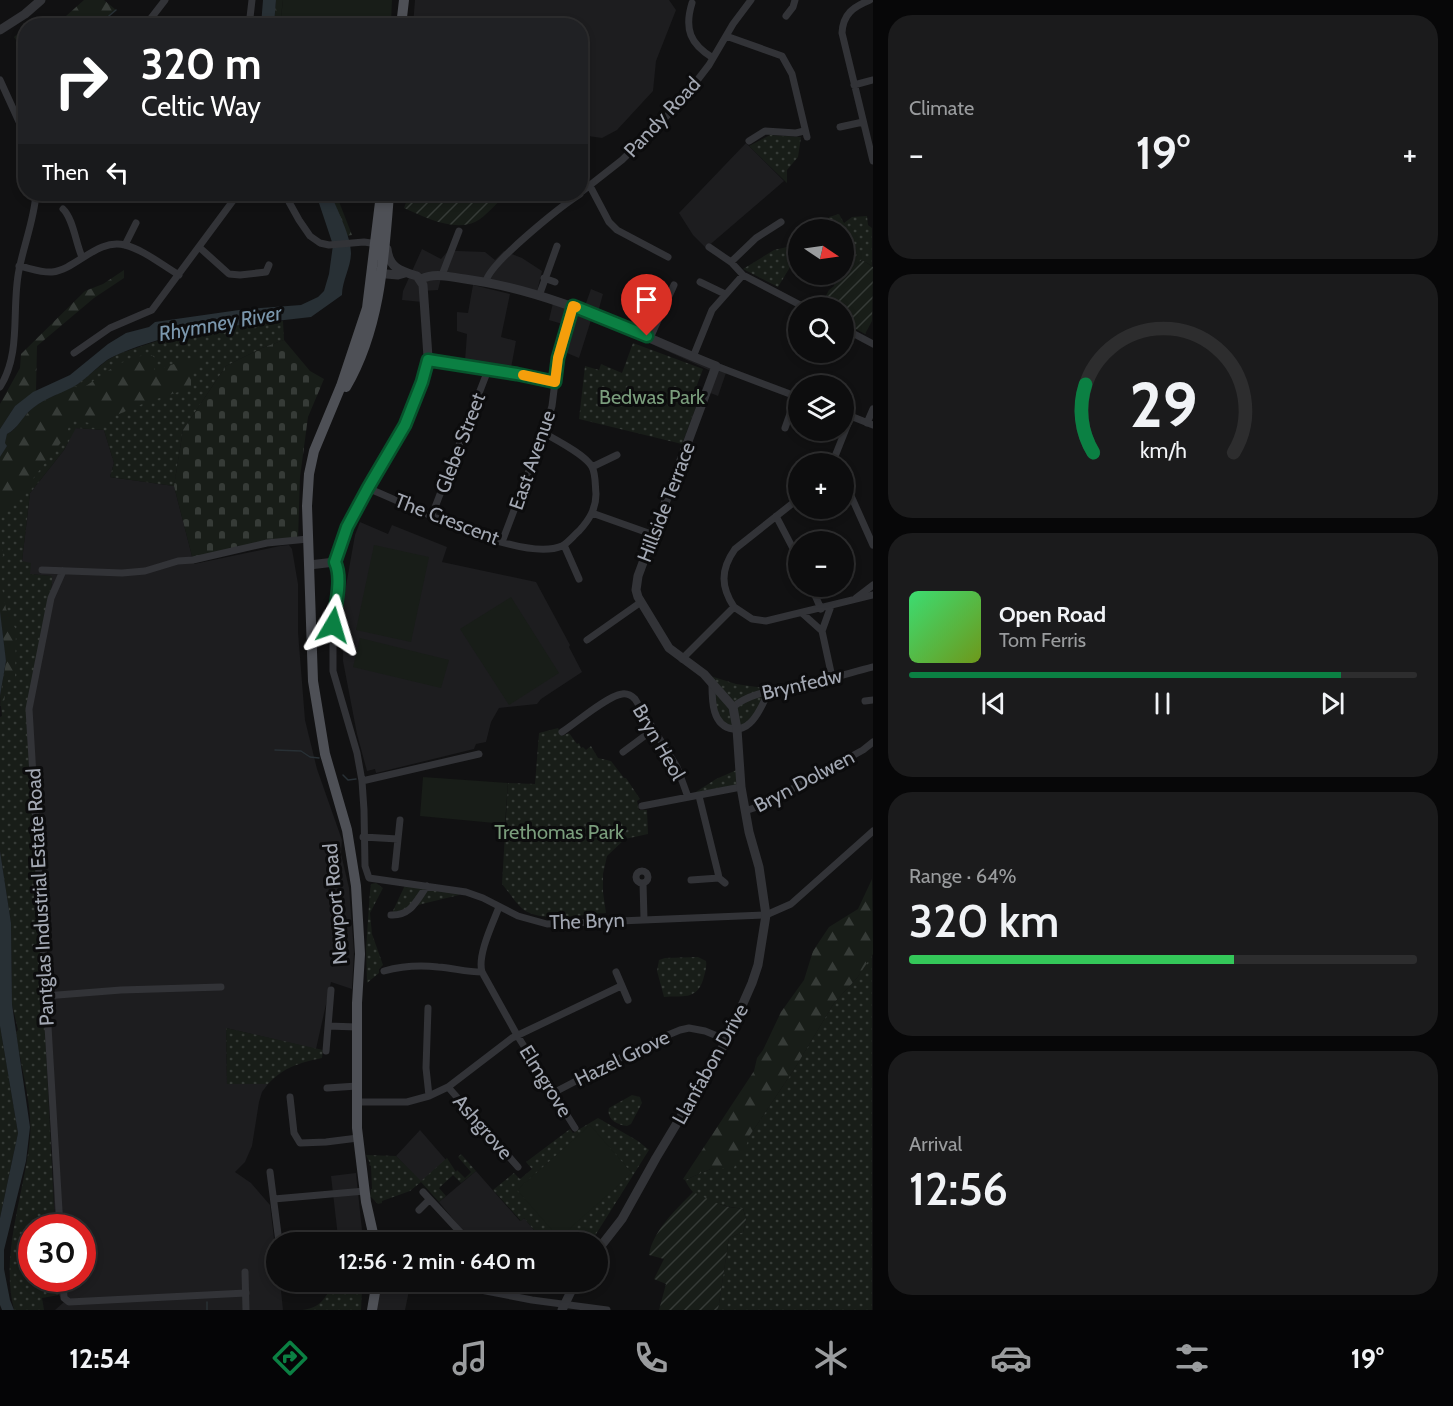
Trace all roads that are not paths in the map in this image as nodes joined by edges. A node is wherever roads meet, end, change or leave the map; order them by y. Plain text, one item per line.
1 (41, 0) edge
2 (165, 0) edge
3 (252, 0) edge
4 (404, 0) edge
5 (751, 0) edge
6 (795, 0) edge
7 (870, 0) edge
8 (692, 3) dead end
9 (786, 16) dead end
10 (18, 18) edge
11 (19, 18) edge
12 (151, 18) edge
13 (250, 18) edge
14 (402, 18) edge
15 (0, 30) edge
16 (726, 36) junction
17 (713, 58) junction
18 (0, 80) edge
19 (873, 80) edge
20 (854, 85) junction
21 (18, 119) edge
22 (761, 122) dead end
23 (863, 122) junction
24 (840, 127) dead end
25 (765, 131) junction
26 (749, 141) dead end
27 (873, 161) edge
28 (590, 186) joint
29 (35, 201) edge
30 (233, 201) edge
31 (289, 201) edge
32 (381, 201) edge
33 (388, 201) edge
34 (571, 201) edge
35 (63, 209) dead end
36 (781, 222) dead end
37 (459, 231) dead end
38 (140, 232) dead end
39 (381, 242) junction
40 (125, 245) junction
41 (665, 245) dead end
42 (557, 246) dead end
43 (199, 247) junction
44 (710, 247) dead end
45 (82, 257) junction
46 (731, 262) junction
47 (269, 264) dead end
48 (19, 266) junction
49 (378, 273) junction
50 (400, 273) junction
51 (179, 275) junction
52 (442, 275) junction
53 (743, 275) junction
54 (544, 278) junction
55 (421, 279) junction
56 (486, 281) junction
57 (555, 282) dead end
58 (700, 282) dead end
59 (674, 285) dead end
60 (725, 294) junction
61 (539, 296) junction
62 (788, 299) edge
63 (573, 306) junction
64 (854, 334) edge
65 (650, 338) junction
66 (873, 344) edge
67 (74, 352) dead end
68 (693, 357) junction
69 (428, 360) junction
70 (716, 366) junction
71 (488, 370) junction
72 (555, 382) junction
73 (0, 387) edge
74 (788, 394) edge
75 (873, 409) edge
76 (854, 418) edge
77 (788, 420) edge
78 (870, 424) edge
79 (785, 428) dead end
80 (544, 433) junction
81 (617, 455) dead end
82 (592, 467) junction
83 (368, 488) junction
84 (854, 503) edge
85 (788, 507) edge
86 (592, 513) junction
87 (432, 515) junction
88 (776, 516) junction
89 (654, 535) junction
90 (788, 536) edge
91 (308, 539) junction
92 (502, 542) junction
93 (873, 544) edge
94 (564, 545) junction
95 (335, 562) junction
96 (309, 565) junction
97 (42, 570) dead end
98 (63, 571) junction
99 (579, 579) dead end
100 (873, 585) edge
101 (873, 595) edge
102 (816, 597) edge
103 (854, 600) junction
104 (640, 602) junction
105 (831, 606) junction
106 (734, 608) junction
107 (821, 609) junction
108 (803, 614) junction
109 (822, 631) junction
110 (587, 640) dead end
111 (681, 658) junction
112 (873, 667) edge
113 (832, 677) junction
114 (712, 682) junction
115 (769, 691) junction
116 (733, 707) junction
117 (654, 729) junction
118 (737, 729) junction
119 (562, 732) dead end
120 (873, 742) edge
121 (863, 750) junction
122 (873, 750) edge
123 (623, 752) dead end
124 (478, 754) dead end
125 (362, 782) junction
126 (741, 787) junction
127 (699, 796) junction
128 (688, 797) junction
129 (642, 806) dead end
130 (746, 812) junction
131 (400, 820) dead end
132 (873, 831) edge
133 (363, 837) junction
134 (398, 839) junction
135 (395, 868) dead end
136 (691, 880) dead end
137 (379, 881) joint
138 (643, 883) dead end
139 (426, 886) junction
140 (499, 907) junction
141 (391, 915) dead end
142 (766, 915) junction
143 (644, 919) junction
144 (384, 971) dead end
145 (482, 972) junction
146 (616, 972) dead end
147 (621, 986) junction
148 (221, 987) dead end
149 (331, 990) dead end
150 (45, 996) junction
151 (628, 1000) dead end
152 (428, 1008) dead end
153 (328, 1026) junction
154 (357, 1027) junction
155 (517, 1035) junction
156 (727, 1040) junction
157 (326, 1051) dead end
158 (357, 1086) junction
159 (448, 1087) junction
160 (327, 1088) dead end
161 (553, 1094) junction
162 (429, 1096) junction
163 (290, 1097) dead end
164 (357, 1102) junction
165 (575, 1128) dead end
166 (358, 1138) junction
167 (518, 1167) dead end
168 (270, 1172) dead end
169 (365, 1191) junction
170 (423, 1192) dead end
171 (274, 1199) junction
172 (429, 1200) junction
173 (419, 1210) dead end
174 (59, 1214) edge
175 (278, 1232) edge
176 (373, 1232) edge
177 (459, 1232) edge
178 (608, 1237) edge
179 (245, 1272) dead end
180 (64, 1292) edge
181 (375, 1292) edge
182 (494, 1292) edge
183 (570, 1292) edge
184 (246, 1293) junction
185 (562, 1307) edge
186 (246, 1310) edge
187 (372, 1310) edge
188 (607, 1310) edge

1 - 11 street
2 - 12 street
3 - 13 street
4 - 14 main road
5 - 16 street, Pandy Road
6 - 9 street
7 - 20 street
8 - 17 street
10 - 15 street
16 - 17 street, Pandy Road
16 - 25 street
17 - 28 street, Pandy Road
18 - 21 street
19 - 20 street
20 - 23 street
22 - 25 street
23 - 24 street
23 - 27 street
25 - 26 street
28 - 41 street
29 - 48 street
30 - 43 street
31 - 39 street
32 - 39 main road, Newport Road
33 - 39 main road, Newport Road
34 - 56 street, Pandy Road
35 - 45 street
36 - 46 street
37 - 52 street
38 - 40 street
39 - 49 main road, Newport Road
39 - 50 street
40 - 45 street
40 - 51 street
42 - 54 street
43 - 47 street
43 - 51 street
44 - 46 street
45 - 48 street
46 - 53 street
48 - 73 street
49 - 50 street
49 - 91 main road, Newport Road
50 - 55 street
51 - 67 street
52 - 55 street
52 - 56 street
53 - 60 street
53 - 62 street
54 - 57 street
54 - 61 street
55 - 69 street, Newport Road
56 - 61 street
58 - 60 street
59 - 65 street
60 - 68 street
61 - 63 street
63 - 65 street
63 - 72 street, East Avenue
64 - 66 street
65 - 68 street
68 - 70 street
69 - 71 street
69 - 83 street, Newport Road
70 - 74 street
70 - 89 street, Hillside Terrace
71 - 72 street
71 - 87 street, Glebe Street
72 - 80 street, East Avenue
75 - 78 street
76 - 78 street
77 - 79 street
80 - 82 street
80 - 92 street, East Avenue
81 - 82 street
82 - 86 street
83 - 87 street, The Crescent
83 - 95 street, Newport Road
84 - 93 street
85 - 88 street
86 - 89 street
86 - 94 street
87 - 92 street, The Crescent
88 - 90 street
88 - 106 street
89 - 104 street, Hillside Terrace
91 - 96 main road, Newport Road
91 - 98 street
92 - 94 street, The Crescent
94 - 99 street
95 - 96 street
95 - 125 street, Newport Road
96 - 154 main road, Newport Road
97 - 98 street
98 - 150 street, Pantglas Industrial Estate Road
100 - 103 street
101 - 103 street
102 - 107 street
103 - 105 street
104 - 110 street
104 - 111 street, Hillside Terrace
105 - 107 street
105 - 109 street
106 - 108 street
106 - 111 street
107 - 108 street
108 - 109 street
109 - 113 street
111 - 114 street
112 - 113 street, Brynfedw
113 - 115 street, Brynfedw
114 - 116 street
114 - 118 street
115 - 116 street, Brynfedw
115 - 118 street
116 - 118 street
117 - 119 street, Bryn Heol
117 - 123 street
117 - 128 street, Bryn Heol
118 - 126 street
120 - 121 street, Bryn Dolwen
121 - 122 street, Bryn Dolwen
121 - 130 street, Bryn Dolwen
124 - 125 street
125 - 133 street, Newport Road
126 - 127 street
126 - 130 street, Llanfabon Drive
127 - 128 street
127 - 136 street
128 - 129 street
130 - 142 street, Llanfabon Drive
131 - 134 street
132 - 142 street
133 - 134 street
133 - 137 street, Newport Road
134 - 135 street
137 - 139 street, The Bryn
138 - 143 street
139 - 140 street, The Bryn
139 - 141 street
140 - 143 street, The Bryn
140 - 145 street
142 - 143 street, The Bryn
142 - 156 street, Llanfabon Drive
144 - 145 street
145 - 155 street, Elmgrove
146 - 147 street
147 - 151 street
147 - 155 street
148 - 150 street
149 - 153 street
150 - 174 street, Pantglas Industrial Estate Road
152 - 162 street
153 - 154 street
153 - 157 street
154 - 158 main road, Newport Road
155 - 159 street
155 - 161 street, Elmgrove
156 - 161 street, Hazel Grove
156 - 178 street, Llanfabon Drive
158 - 160 street
158 - 164 main road, Newport Road
159 - 162 street
159 - 167 street, Ashgrove
161 - 165 street, Elmgrove
162 - 164 street
163 - 166 street
164 - 166 main road, Newport Road
166 - 169 main road, Newport Road
168 - 171 street
169 - 171 street
169 - 176 main road, Newport Road
170 - 172 street
171 - 175 street
172 - 173 street
172 - 177 street
179 - 184 street
180 - 184 street
181 - 187 main road
182 - 185 street
183 - 185 street
184 - 186 street
185 - 188 street

